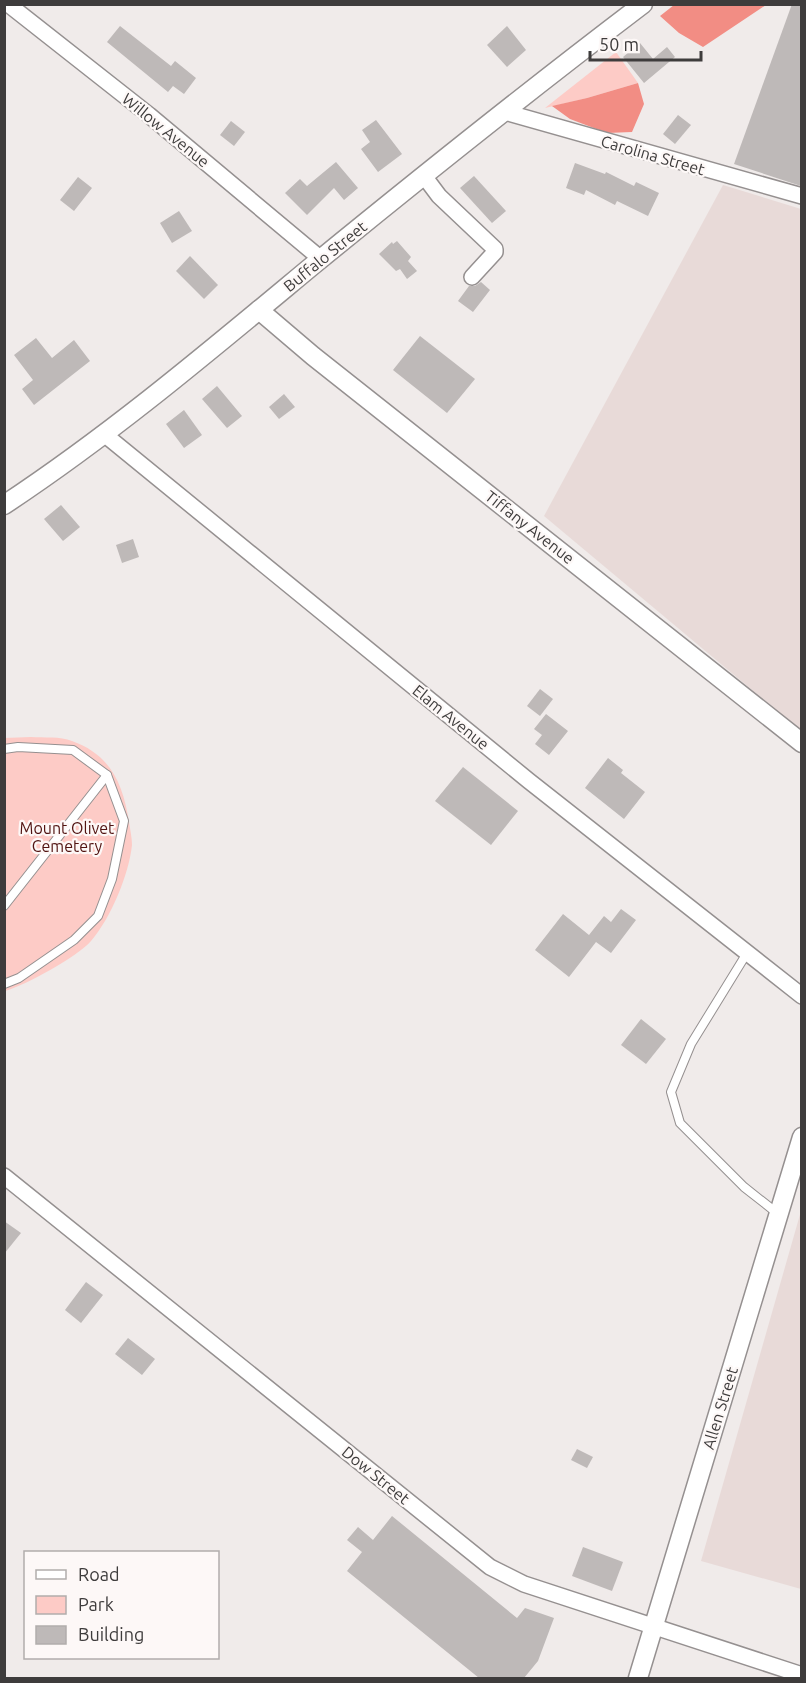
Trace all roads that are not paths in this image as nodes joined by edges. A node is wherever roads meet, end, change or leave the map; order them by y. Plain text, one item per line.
1 (8, 4) edge
2 (644, 4) edge
3 (505, 112) junction
4 (424, 176) junction
5 (801, 196) edge
6 (321, 259) junction
7 (472, 278) dead end
8 (259, 310) junction
9 (104, 434) junction
10 (4, 505) edge
11 (801, 743) edge
12 (4, 748) edge
13 (107, 775) junction
14 (4, 906) edge
15 (747, 953) junction
16 (4, 984) edge
17 (801, 996) edge
18 (801, 1137) edge
19 (4, 1176) edge
20 (778, 1214) junction
21 (654, 1626) junction
22 (801, 1675) edge
23 (638, 1678) edge

1 - 6 street, Willow Avenue
2 - 3 street, Buffalo Street
3 - 4 street, Buffalo Street
3 - 5 street, Carolina Street
4 - 6 street, Buffalo Street
4 - 7 street
6 - 8 street, Buffalo Street
8 - 9 street, Buffalo Street
8 - 11 street, Tiffany Avenue
9 - 10 street, Buffalo Street
9 - 15 street, Elam Avenue
12 - 13 lane
13 - 14 lane
13 - 16 lane
15 - 17 street, Elam Avenue
15 - 20 lane
18 - 20 street, Allen Street
19 - 21 street, Dow Street
20 - 21 street, Allen Street
21 - 22 street, Dow Street
21 - 23 street, Allen Street

